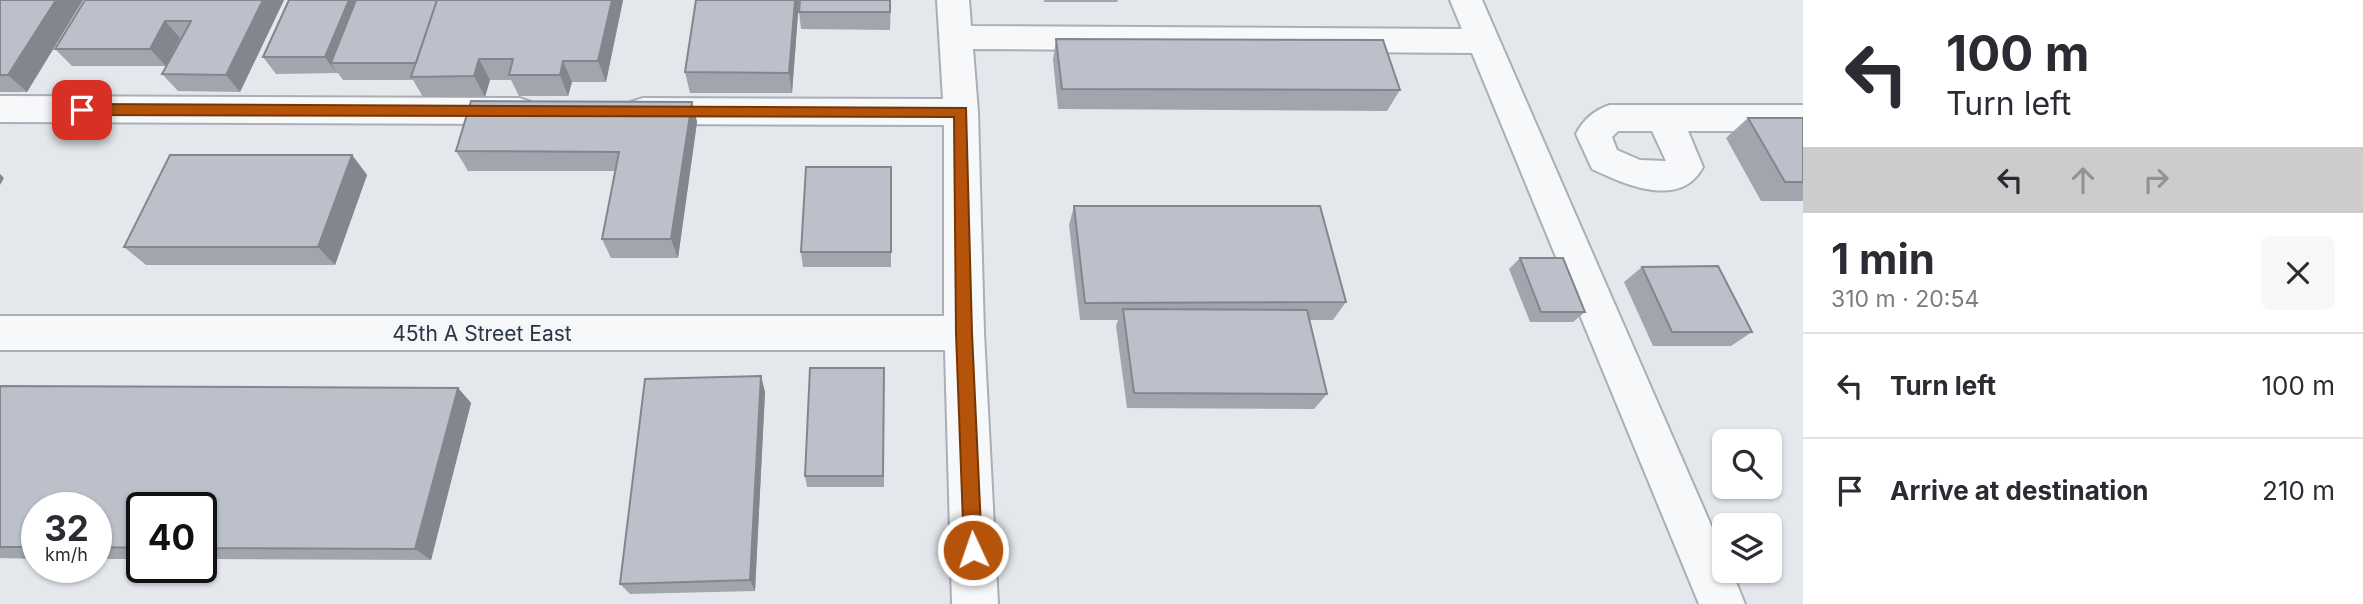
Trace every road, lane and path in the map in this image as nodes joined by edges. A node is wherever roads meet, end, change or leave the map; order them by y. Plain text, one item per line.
1 (1466, 0) edge
2 (954, 18) edge
3 (1484, 41) junction
4 (0, 109) edge
5 (543, 111) edge
6 (613, 111) edge
7 (961, 112) junction
8 (1662, 118) dead end
9 (1803, 118) edge
10 (0, 333) edge
11 (964, 333) junction
12 (975, 604) edge
13 (1722, 604) edge

1 - 3 street
2 - 3 street
2 - 7 street
3 - 13 street
4 - 5 street
6 - 7 street
7 - 11 street
8 - 9 street
10 - 11 street, 45th A Street East
11 - 12 street

